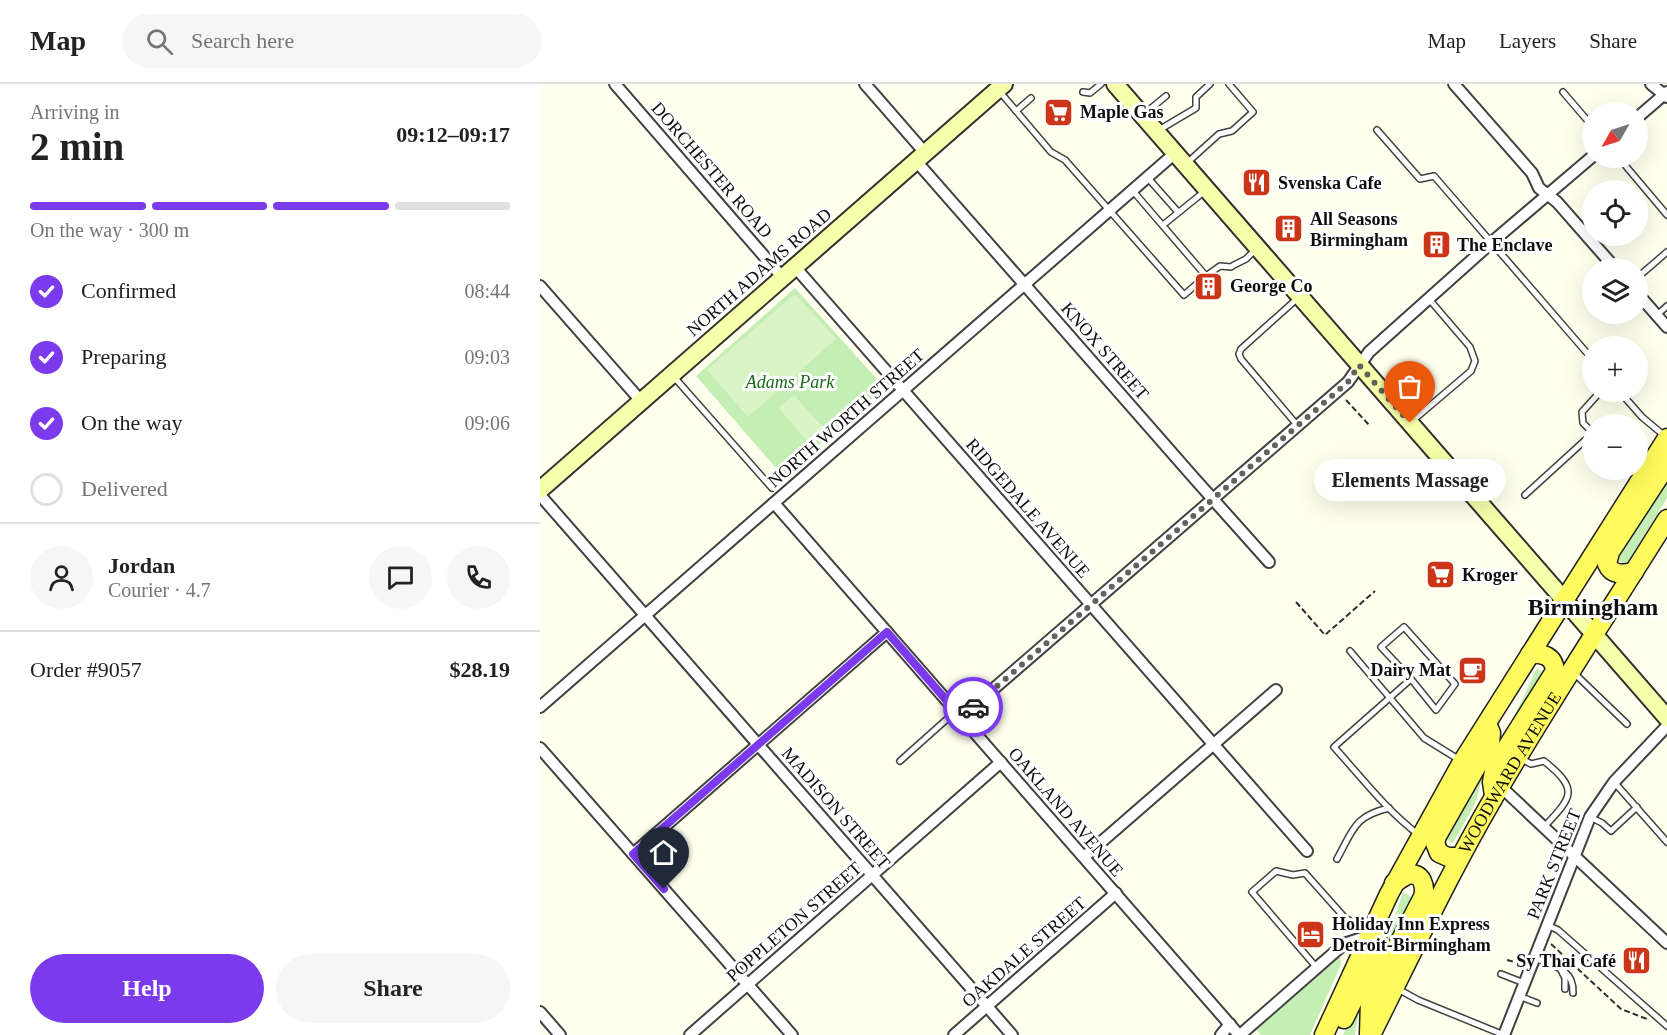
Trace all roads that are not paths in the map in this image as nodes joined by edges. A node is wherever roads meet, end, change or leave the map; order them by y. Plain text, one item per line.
1 (615, 84) edge
2 (865, 84) edge
3 (1101, 84) edge
4 (1210, 84) edge
5 (1229, 84) edge
6 (1454, 84) edge
7 (1651, 84) edge
8 (1001, 87) edge
9 (1121, 88) edge
10 (1083, 92) dead end
11 (1563, 92) dead end
12 (1666, 95) edge
13 (1166, 96) dead end
14 (1031, 98) dead end
15 (1648, 109) edge
16 (1016, 111) junction
17 (1582, 115) edge
18 (1142, 116) junction
19 (1377, 130) dead end
20 (1156, 132) junction
21 (921, 158) junction
22 (1179, 160) junction
23 (1582, 166) edge
24 (1628, 168) edge
25 (1147, 177) junction
26 (1133, 190) junction
27 (1206, 190) junction
28 (1549, 194) junction
29 (1110, 210) junction
30 (1178, 212) junction
31 (1667, 214) edge
32 (1163, 225) junction
33 (1492, 242) junction
34 (1257, 248) junction
35 (1667, 252) edge
36 (1606, 258) edge
37 (1648, 268) edge
38 (789, 272) junction
39 (1206, 276) junction
40 (1024, 284) junction
41 (540, 286) edge
42 (1299, 296) junction
43 (1429, 298) junction
44 (1648, 305) edge
45 (1667, 306) edge
46 (1657, 315) junction
47 (1667, 327) edge
48 (1582, 347) edge
49 (1359, 365) junction
50 (672, 374) junction
51 (903, 390) junction
52 (641, 401) junction
53 (1591, 402) edge
54 (1629, 402) edge
55 (1410, 423) junction
56 (1297, 425) junction
57 (1666, 439) edge
58 (772, 488) dead end
59 (540, 489) edge
60 (540, 495) edge
61 (1525, 495) dead end
62 (1213, 499) junction
63 (774, 502) junction
64 (1667, 519) edge
65 (1269, 562) dead end
66 (1634, 572) junction
67 (1564, 600) junction
68 (1091, 604) junction
69 (645, 615) junction
70 (887, 632) junction
71 (1594, 635) junction
72 (1350, 651) dead end
73 (1530, 654) junction
74 (1571, 670) junction
75 (1411, 679) junction
76 (1276, 690) dead end
77 (1390, 697) junction
78 (540, 707) edge
79 (959, 714) junction
80 (1667, 718) edge
81 (1627, 723) dead end
82 (1487, 724) junction
83 (1667, 726) edge
84 (758, 744) junction
85 (1213, 744) junction
86 (540, 748) edge
87 (1518, 756) junction
88 (900, 761) dead end
89 (1001, 762) junction
90 (1462, 762) junction
91 (1614, 782) junction
92 (1497, 791) junction
93 (1637, 807) junction
94 (1389, 808) junction
95 (1590, 817) junction
96 (1544, 827) junction
97 (1421, 836) junction
98 (1667, 842) edge
99 (1307, 851) dead end
100 (633, 854) junction
101 (1574, 856) junction
102 (1084, 857) junction
103 (1460, 857) junction
104 (1338, 859) dead end
105 (872, 875) junction
106 (1394, 883) junction
107 (1116, 893) junction
108 (1547, 925) junction
109 (1372, 930) junction
110 (1667, 944) edge
111 (1534, 958) junction
112 (1317, 968) junction
113 (1560, 969) junction
114 (1502, 974) dead end
115 (748, 984) junction
116 (1524, 984) junction
117 (1395, 987) junction
118 (1565, 989) dead end
119 (1573, 993) dead end
120 (1520, 996) junction
121 (1537, 1003) dead end
122 (987, 1006) junction
123 (540, 1012) edge
124 (1230, 1024) junction
125 (1667, 1026) edge
126 (560, 1035) edge
127 (690, 1035) edge
128 (792, 1035) edge
129 (954, 1035) edge
130 (1012, 1035) edge
131 (1221, 1035) edge
132 (1240, 1035) edge
133 (1324, 1035) edge
134 (1336, 1035) edge
135 (1370, 1035) edge
136 (1504, 1035) edge

1 - 38 street, DORCHESTER ROAD
2 - 21 street, KNOX STREET
3 - 10 lane
4 - 20 lane
5 - 22 lane
6 - 28 street
7 - 12 street
8 - 16 lane
8 - 21 main road, NORTH ADAMS ROAD
9 - 18 main road
11 - 17 lane
12 - 15 street
13 - 18 lane
14 - 16 lane
16 - 29 lane
18 - 20 main road
19 - 33 lane
20 - 22 main road
21 - 38 main road, NORTH ADAMS ROAD
21 - 40 street, KNOX STREET
22 - 25 street, NORTH WORTH STREET
22 - 27 main road
23 - 28 street
24 - 31 lane
25 - 26 street, NORTH WORTH STREET
25 - 30 lane
26 - 29 street, NORTH WORTH STREET
26 - 32 lane
27 - 30 lane
27 - 34 main road
28 - 33 street
28 - 36 street
29 - 39 lane
29 - 40 street, NORTH WORTH STREET
30 - 32 lane
32 - 39 lane
33 - 43 street
33 - 48 lane
34 - 39 lane
34 - 42 main road
35 - 37 lane
38 - 50 main road, NORTH ADAMS ROAD
38 - 51 street, RIDGEDALE AVENUE
40 - 51 street, NORTH WORTH STREET
40 - 62 street, KNOX STREET
41 - 52 street
42 - 49 main road
42 - 56 lane
43 - 49 street
43 - 55 lane
44 - 46 street
45 - 46 lane
46 - 47 street
49 - 55 main road
49 - 56 street
50 - 52 main road, NORTH ADAMS ROAD
50 - 58 lane
51 - 63 street, NORTH WORTH STREET
51 - 68 street, RIDGEDALE AVENUE
52 - 59 main road, NORTH ADAMS ROAD
53 - 61 lane
54 - 57 lane
55 - 67 main road
56 - 62 street
57 - 66 main road
57 - 67 main road
60 - 69 street, MADISON STREET
62 - 65 street, KNOX STREET
62 - 68 street
63 - 69 street, NORTH WORTH STREET
63 - 70 street, OAKLAND AVENUE
64 - 66 main road, WOODWARD AVENUE
66 - 71 main road, WOODWARD AVENUE
67 - 71 main road
67 - 73 main road
68 - 79 street
68 - 85 street, RIDGEDALE AVENUE
69 - 78 street, NORTH WORTH STREET
69 - 84 street, MADISON STREET
70 - 79 street, OAKLAND AVENUE
70 - 84 street
71 - 74 main road, WOODWARD AVENUE
71 - 80 main road
72 - 77 lane
73 - 82 main road
73 - 92 main road
74 - 81 lane
74 - 87 main road, WOODWARD AVENUE
75 - 75 lane
75 - 77 lane
76 - 85 street
77 - 90 lane
77 - 94 lane
79 - 88 lane
79 - 89 street, OAKLAND AVENUE
82 - 90 main road
82 - 103 main road
83 - 91 street, PARK STREET
84 - 100 street
84 - 105 street, MADISON STREET
85 - 99 street, RIDGEDALE AVENUE
85 - 102 street
86 - 100 street
87 - 92 main road, WOODWARD AVENUE
87 - 96 lane
89 - 102 street, OAKLAND AVENUE
89 - 105 street, POPPLETON STREET
90 - 97 main road
91 - 93 lane
91 - 95 street, PARK STREET
92 - 96 street
92 - 103 main road, WOODWARD AVENUE
93 - 95 lane
93 - 98 lane
94 - 97 lane
94 - 104 lane
95 - 101 street, PARK STREET
96 - 101 street
97 - 106 main road
100 - 115 street
101 - 108 street, PARK STREET
101 - 110 street
102 - 107 street, OAKLAND AVENUE
103 - 117 main road, WOODWARD AVENUE
105 - 115 street, POPPLETON STREET
105 - 122 street, MADISON STREET
106 - 109 main road
106 - 135 main road
107 - 122 street, OAKDALE STREET
107 - 124 street, OAKLAND AVENUE
108 - 111 street, PARK STREET
108 - 125 lane
109 - 112 street
109 - 112 lane
109 - 133 main road
109 - 134 main road
111 - 113 lane
111 - 116 street, PARK STREET
112 - 132 street
113 - 118 lane
113 - 119 lane
114 - 116 lane
115 - 127 street, POPPLETON STREET
115 - 128 street
116 - 120 street, PARK STREET
117 - 135 main road, WOODWARD AVENUE
117 - 136 lane
120 - 121 lane
120 - 136 street, PARK STREET
122 - 129 street, OAKDALE STREET
122 - 130 street, MADISON STREET
123 - 126 street
124 - 131 street
124 - 132 street, OAKLAND AVENUE

